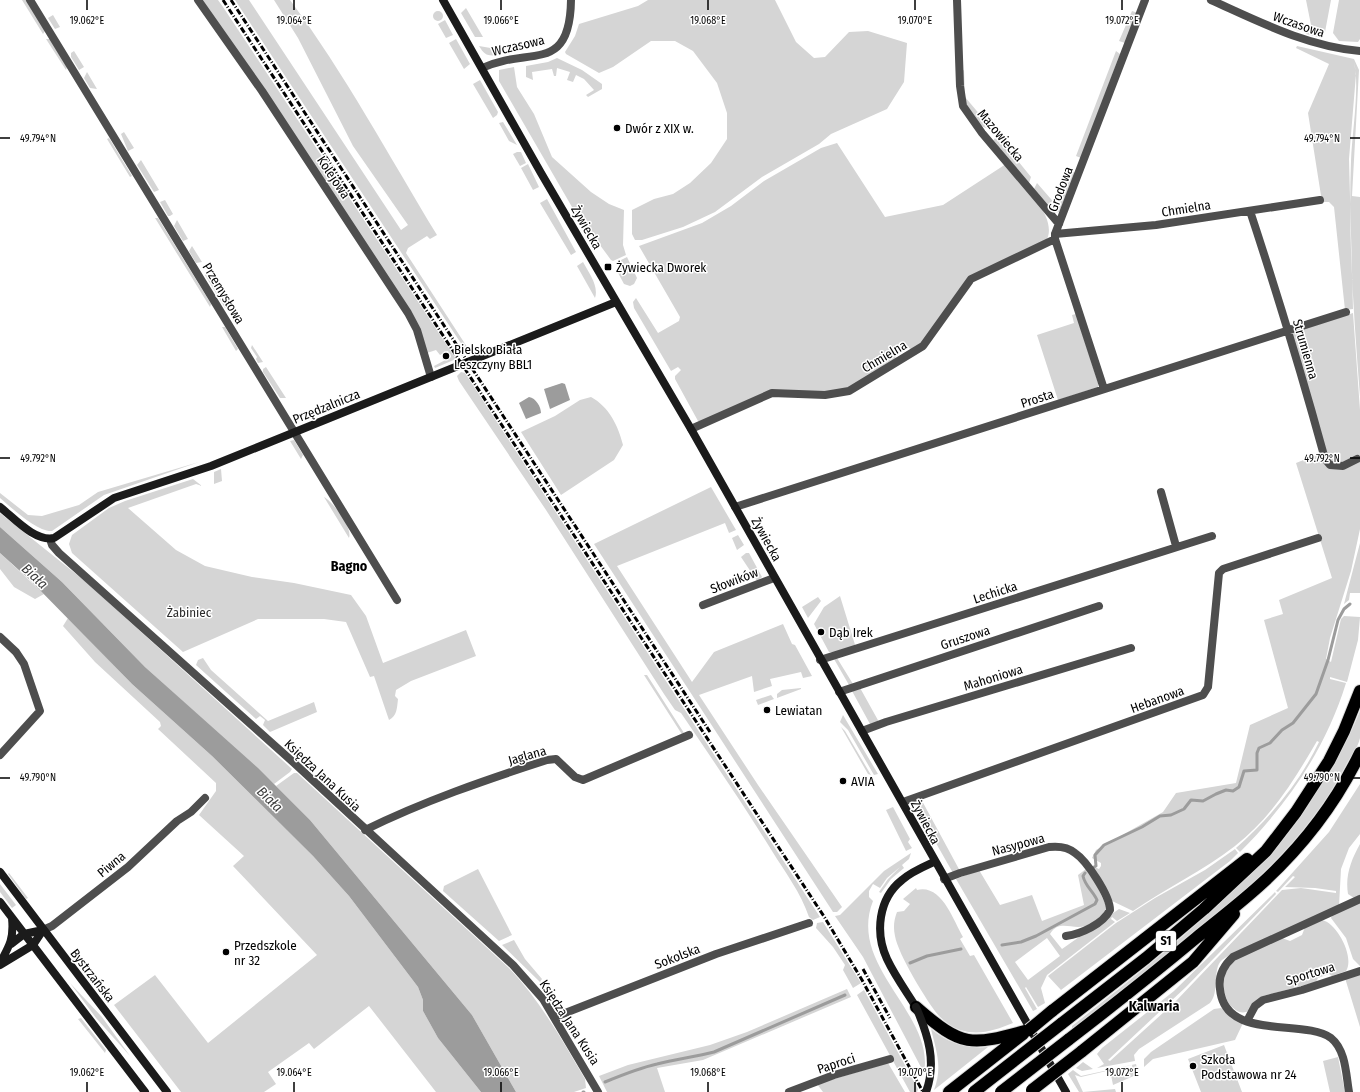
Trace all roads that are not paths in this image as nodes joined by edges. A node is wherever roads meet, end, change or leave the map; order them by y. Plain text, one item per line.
1 (30, 0) edge
2 (198, 0) edge
3 (443, 0) edge
4 (571, 0) edge
5 (957, 0) edge
6 (1146, 0) edge
7 (1211, 0) edge
8 (1356, 51) edge
9 (482, 68) junction
10 (1320, 200) dead end
11 (1250, 211) junction
12 (1059, 224) junction
13 (1055, 237) junction
14 (616, 302) junction
15 (1346, 312) dead end
16 (1286, 331) junction
17 (432, 377) junction
18 (1104, 389) junction
19 (691, 429) junction
20 (295, 432) junction
21 (1357, 458) dead end
22 (1161, 492) dead end
23 (0, 507) edge
24 (735, 507) junction
25 (1212, 536) dead end
26 (1318, 538) dead end
27 (50, 539) junction
28 (1176, 546) junction
29 (774, 578) junction
30 (397, 600) dead end
31 (703, 605) dead end
32 (1099, 606) dead end
33 (0, 637) edge
34 (1131, 648) dead end
35 (820, 660) junction
36 (839, 692) junction
37 (1360, 692) edge
38 (862, 731) junction
39 (689, 735) dead end
40 (1360, 754) edge
41 (0, 755) edge
42 (205, 798) dead end
43 (903, 802) junction
44 (365, 830) junction
45 (1266, 851) junction
46 (934, 862) junction
47 (0, 872) edge
48 (944, 880) junction
49 (1259, 886) junction
50 (1360, 899) edge
51 (0, 902) edge
52 (12, 917) junction
53 (809, 923) dead end
54 (43, 930) junction
55 (24, 934) junction
56 (1066, 936) dead end
57 (11, 944) junction
58 (33, 945) junction
59 (0, 964) edge
60 (1360, 971) edge
61 (916, 1007) junction
62 (554, 1017) junction
63 (1247, 1021) junction
64 (1029, 1030) junction
65 (890, 1059) dead end
66 (1031, 1091) edge
67 (145, 1092) edge
68 (167, 1092) edge
69 (598, 1092) edge
70 (789, 1092) edge
71 (926, 1092) edge
72 (949, 1092) edge
73 (974, 1092) edge
74 (1001, 1092) edge
75 (1066, 1092) edge
76 (1349, 1092) edge

1 - 20 street, Przemysłowa
2 - 17 street, Kolejowa
3 - 9 main road, Żywiecka
4 - 9 street, Wczasowa
5 - 12 street, Mazowiecka
6 - 12 street, Grodowa
7 - 8 street, Wczasowa
9 - 14 main road, Żywiecka
10 - 11 street, Chmielna
11 - 13 street, Chmielna
11 - 16 street, Strumienna
12 - 13 street, Grodowa
13 - 18 street
13 - 19 street, Chmielna
14 - 17 main road, Przędzalnicza
14 - 19 main road, Żywiecka
15 - 16 street, Prosta
16 - 18 street, Prosta
16 - 21 street, Strumienna
17 - 20 main road, Przędzalnicza
18 - 24 street, Prosta
19 - 24 main road, Żywiecka
20 - 27 main road, Przędzalnicza
20 - 30 street, Przemysłowa
22 - 28 street
23 - 27 main road
24 - 29 main road, Żywiecka
25 - 28 street, Lechicka
26 - 43 street, Hebanowa
27 - 44 street, Księdza Jana Kusia
28 - 35 street, Lechicka
29 - 31 street, Słowików
29 - 35 main road, Żywiecka
32 - 36 street, Gruszowa
33 - 41 street
34 - 38 street, Mahoniowa
35 - 36 main road, Żywiecka
36 - 38 main road, Żywiecka
37 - 45 highway, S1
38 - 43 main road, Żywiecka
39 - 44 street, Jaglana
40 - 49 highway, S1
42 - 54 street, Piwna
43 - 46 main road, Żywiecka
44 - 62 street, Księdza Jana Kusia
45 - 64 highway, bridge
45 - 73 highway, S1, bridge
46 - 48 main road, Żywiecka
46 - 61 main road
47 - 54 main road, Bystrzańska
48 - 56 street, Nasypowa
48 - 75 main road, Żywiecka
49 - 66 highway, bridge
49 - 74 highway, S1, bridge
50 - 63 street
51 - 52 main road
52 - 55 main road
52 - 57 main road
53 - 62 street, Sokolska
54 - 55 main road
54 - 58 main road, Piwna
54 - 68 main road, Bystrzańska
55 - 57 main road
55 - 58 main road
57 - 59 main road
58 - 59 main road
58 - 67 main road
60 - 63 street, Sportowa
61 - 64 highway
61 - 71 main road, bridge
62 - 69 street, Księdza Jana Kusia
63 - 76 street
64 - 72 highway
65 - 70 street, Paproci

